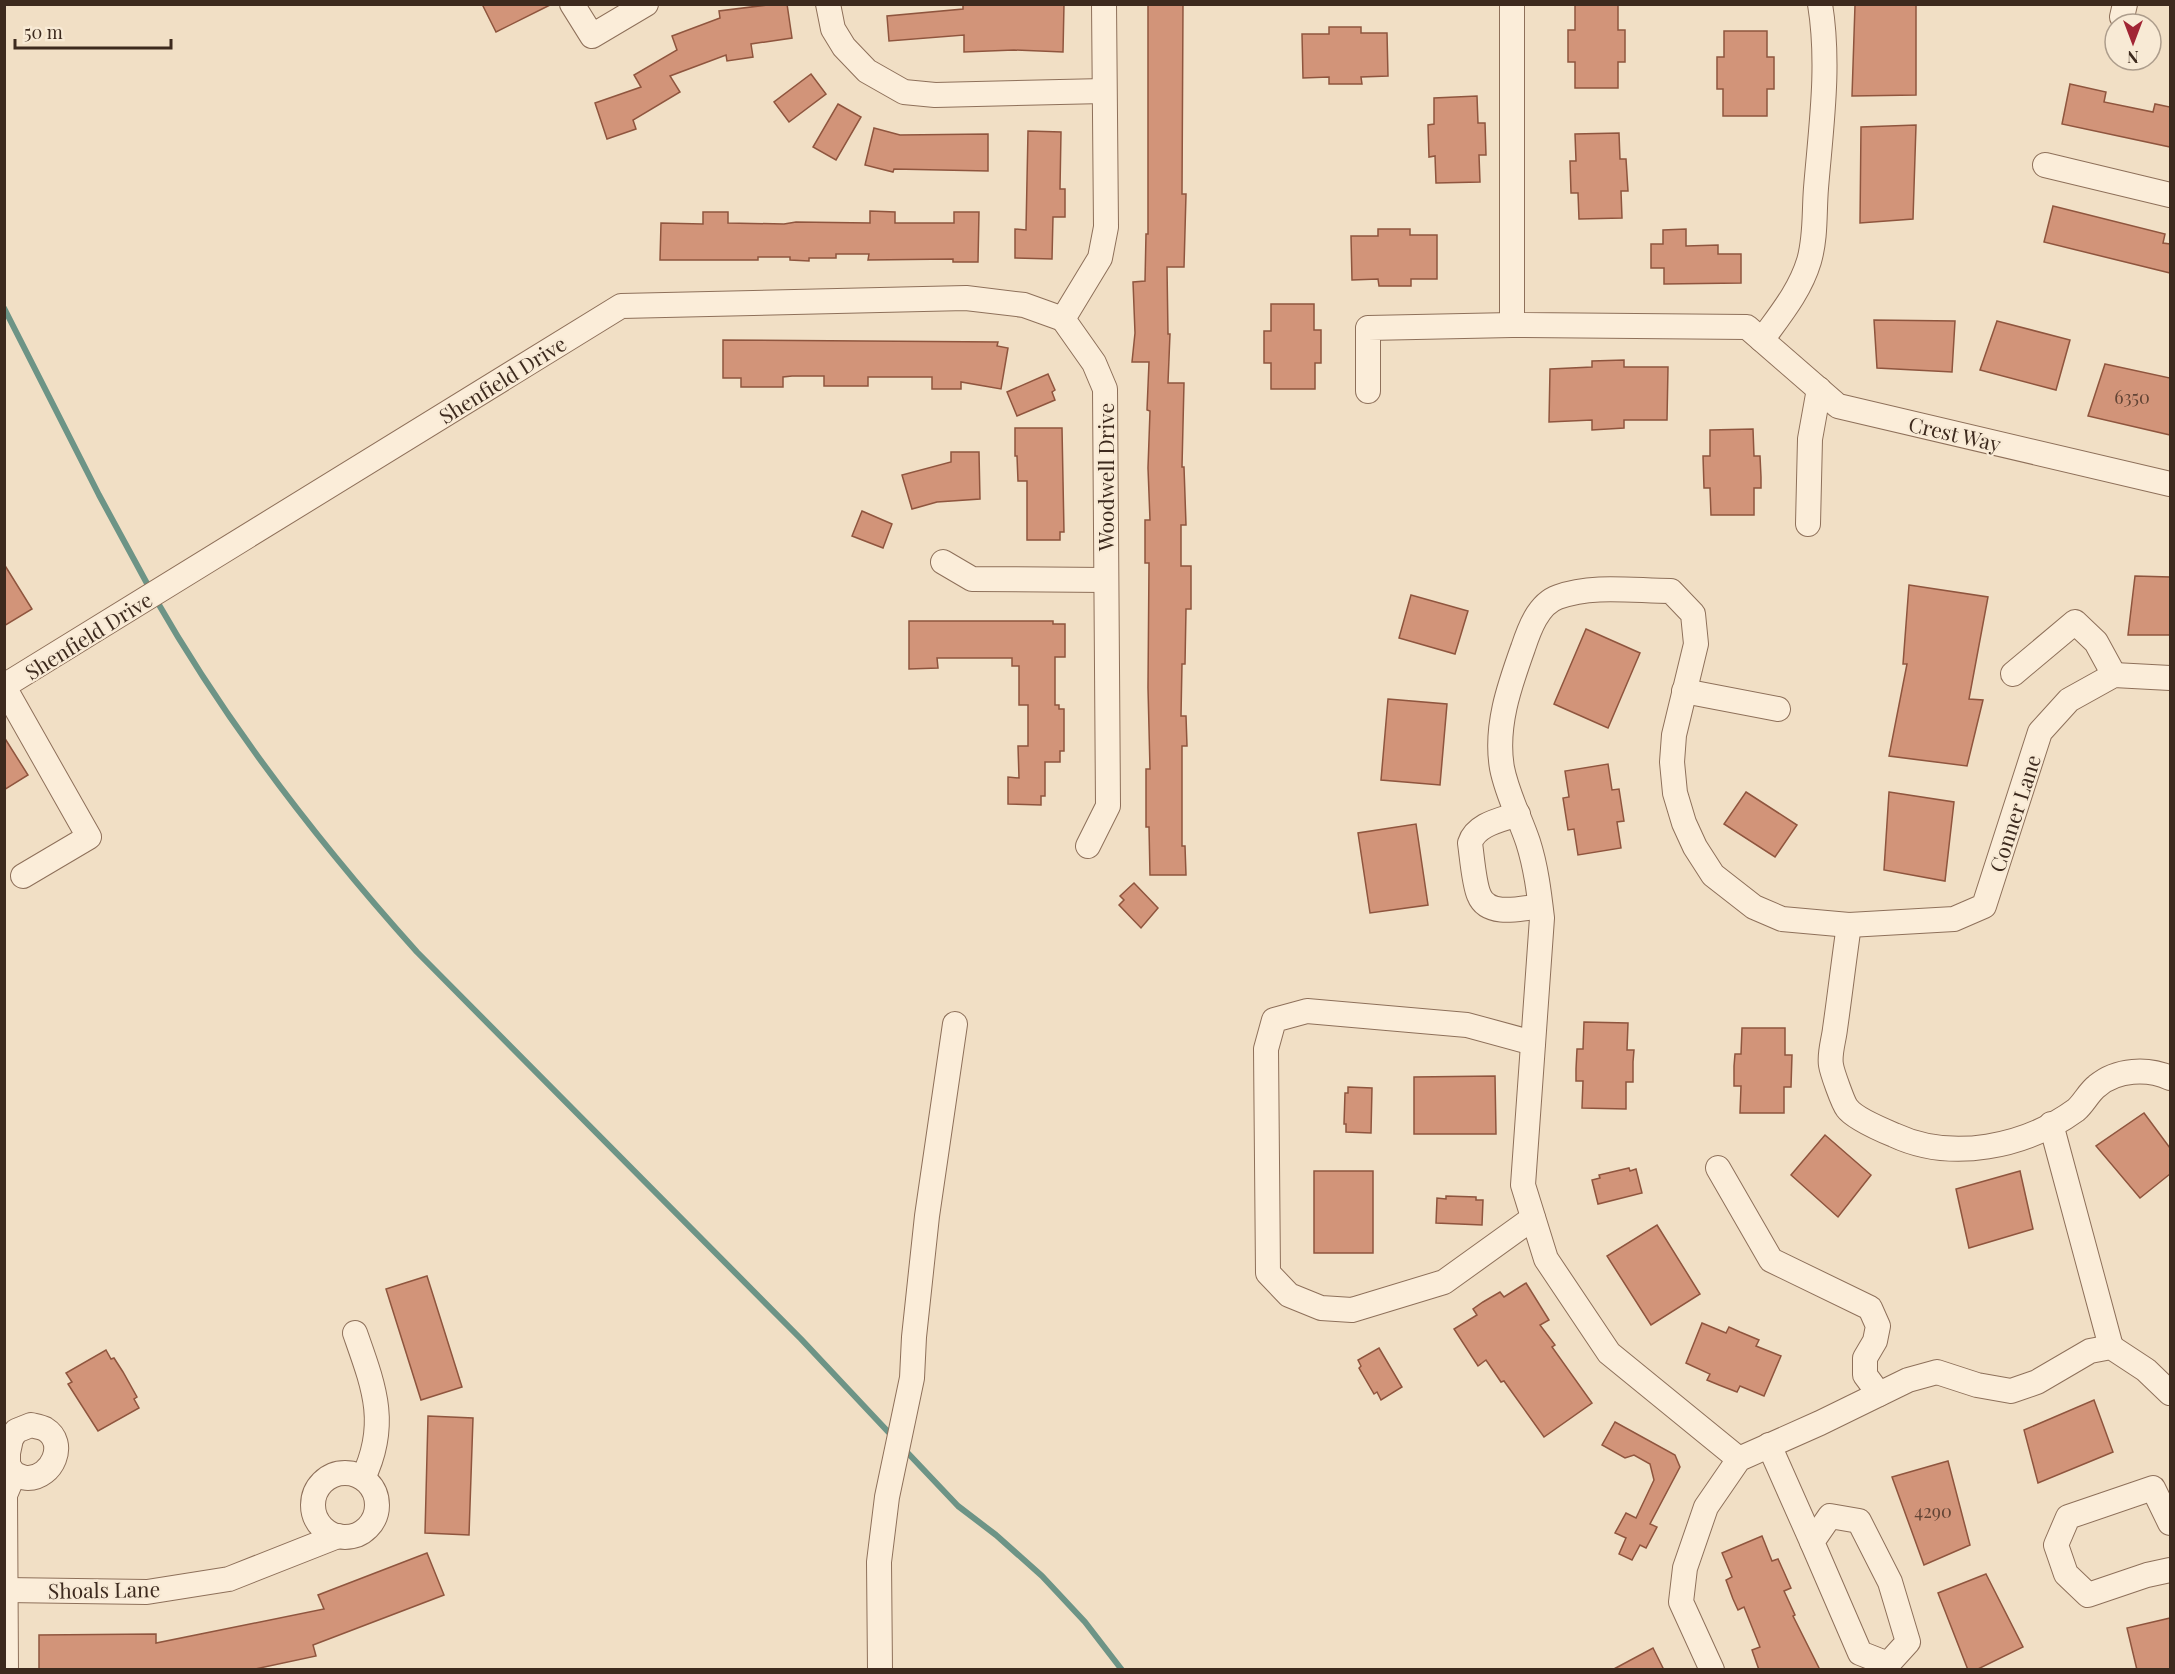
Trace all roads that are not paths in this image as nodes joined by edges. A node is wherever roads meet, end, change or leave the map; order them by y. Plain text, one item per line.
1 (572, 4) edge
2 (646, 4) edge
3 (828, 4) edge
4 (1104, 4) edge
5 (1512, 4) edge
6 (1820, 4) edge
7 (1104, 90) junction
8 (2045, 165) dead end
9 (2170, 195) edge
10 (1062, 320) junction
11 (1512, 325) junction
12 (1762, 340) junction
13 (1819, 389) junction
14 (1368, 391) dead end
15 (2170, 484) edge
16 (1808, 524) dead end
17 (943, 562) dead end
18 (1106, 580) junction
19 (2013, 674) dead end
20 (2114, 675) junction
21 (2170, 678) edge
22 (4, 687) edge
23 (1684, 691) junction
24 (1778, 709) dead end
25 (1518, 814) junction
26 (1089, 846) dead end
27 (23, 876) dead end
28 (1540, 906) junction
29 (1849, 924) junction
30 (955, 1024) dead end
31 (1533, 1043) junction
32 (2170, 1078) edge
33 (2051, 1124) junction
34 (1718, 1168) dead end
35 (1533, 1218) junction
36 (355, 1333) dead end
37 (2111, 1347) junction
38 (2170, 1392) edge
39 (1879, 1394) junction
40 (1769, 1445) junction
41 (1739, 1459) junction
42 (14, 1474) dead end
43 (363, 1478) junction
44 (2162, 1484) edge
45 (2170, 1523) edge
46 (338, 1536) junction
47 (1812, 1542) junction
48 (2170, 1570) edge
49 (6, 1590) edge
50 (6, 1670) edge
51 (880, 1670) edge
52 (1712, 1670) edge

1 - 2 street
3 - 7 street
4 - 7 street
5 - 11 street
6 - 12 street
7 - 10 street
8 - 9 street
10 - 18 street, Woodwell Drive
10 - 22 street, Shenfield Drive
11 - 12 street, Crest Way
11 - 14 street, Crest Way
12 - 13 street, Crest Way
13 - 15 street, Crest Way
13 - 16 street
17 - 18 street
18 - 26 street, Woodwell Drive
19 - 20 street
20 - 21 street
20 - 29 street, Conner Lane
22 - 27 street
23 - 24 street
23 - 25 street, Conner Lane
23 - 29 street, Conner Lane
25 - 28 street, Conner Lane
25 - 28 street
28 - 31 street, Conner Lane
29 - 33 street
30 - 51 street
31 - 35 street, Conner Lane
31 - 35 street
32 - 33 street
33 - 37 street
34 - 39 street
35 - 41 street, Conner Lane
36 - 43 street
37 - 38 street
37 - 39 street
39 - 40 street
40 - 41 street
40 - 47 street
41 - 52 street
42 - 49 street
43 - 46 street, Shoals Lane
43 - 46 street
44 - 45 street
44 - 48 street
46 - 49 street, Shoals Lane
47 - 47 street
49 - 50 street

